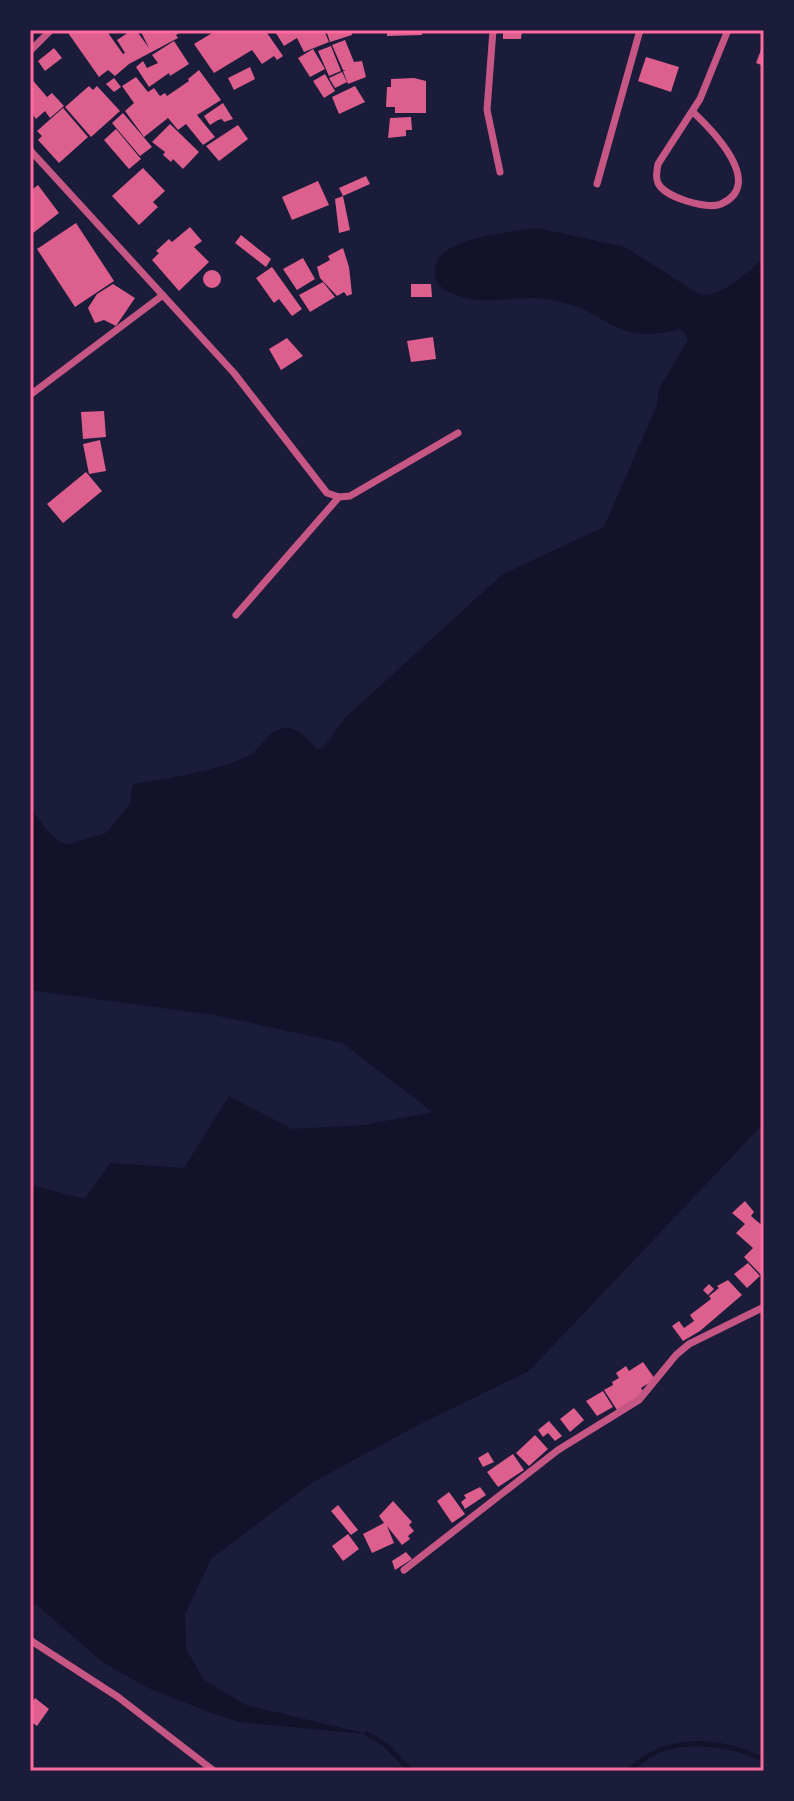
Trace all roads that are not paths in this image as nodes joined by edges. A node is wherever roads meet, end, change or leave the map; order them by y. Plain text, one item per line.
1 (51, 30) edge
2 (493, 30) edge
3 (640, 30) edge
4 (728, 30) edge
5 (30, 51) edge
6 (693, 112) junction
7 (30, 150) edge
8 (500, 172) dead end
9 (597, 184) dead end
10 (163, 295) junction
11 (30, 395) edge
12 (458, 433) dead end
13 (339, 497) junction
14 (236, 615) dead end
15 (764, 1307) edge
16 (404, 1570) dead end
17 (30, 1640) edge
18 (214, 1771) edge

1 - 5 street
2 - 8 street
3 - 9 street
4 - 6 street
6 - 6 street
7 - 10 street
10 - 11 street
10 - 13 street
12 - 13 street
13 - 14 street
15 - 16 street
17 - 18 street

